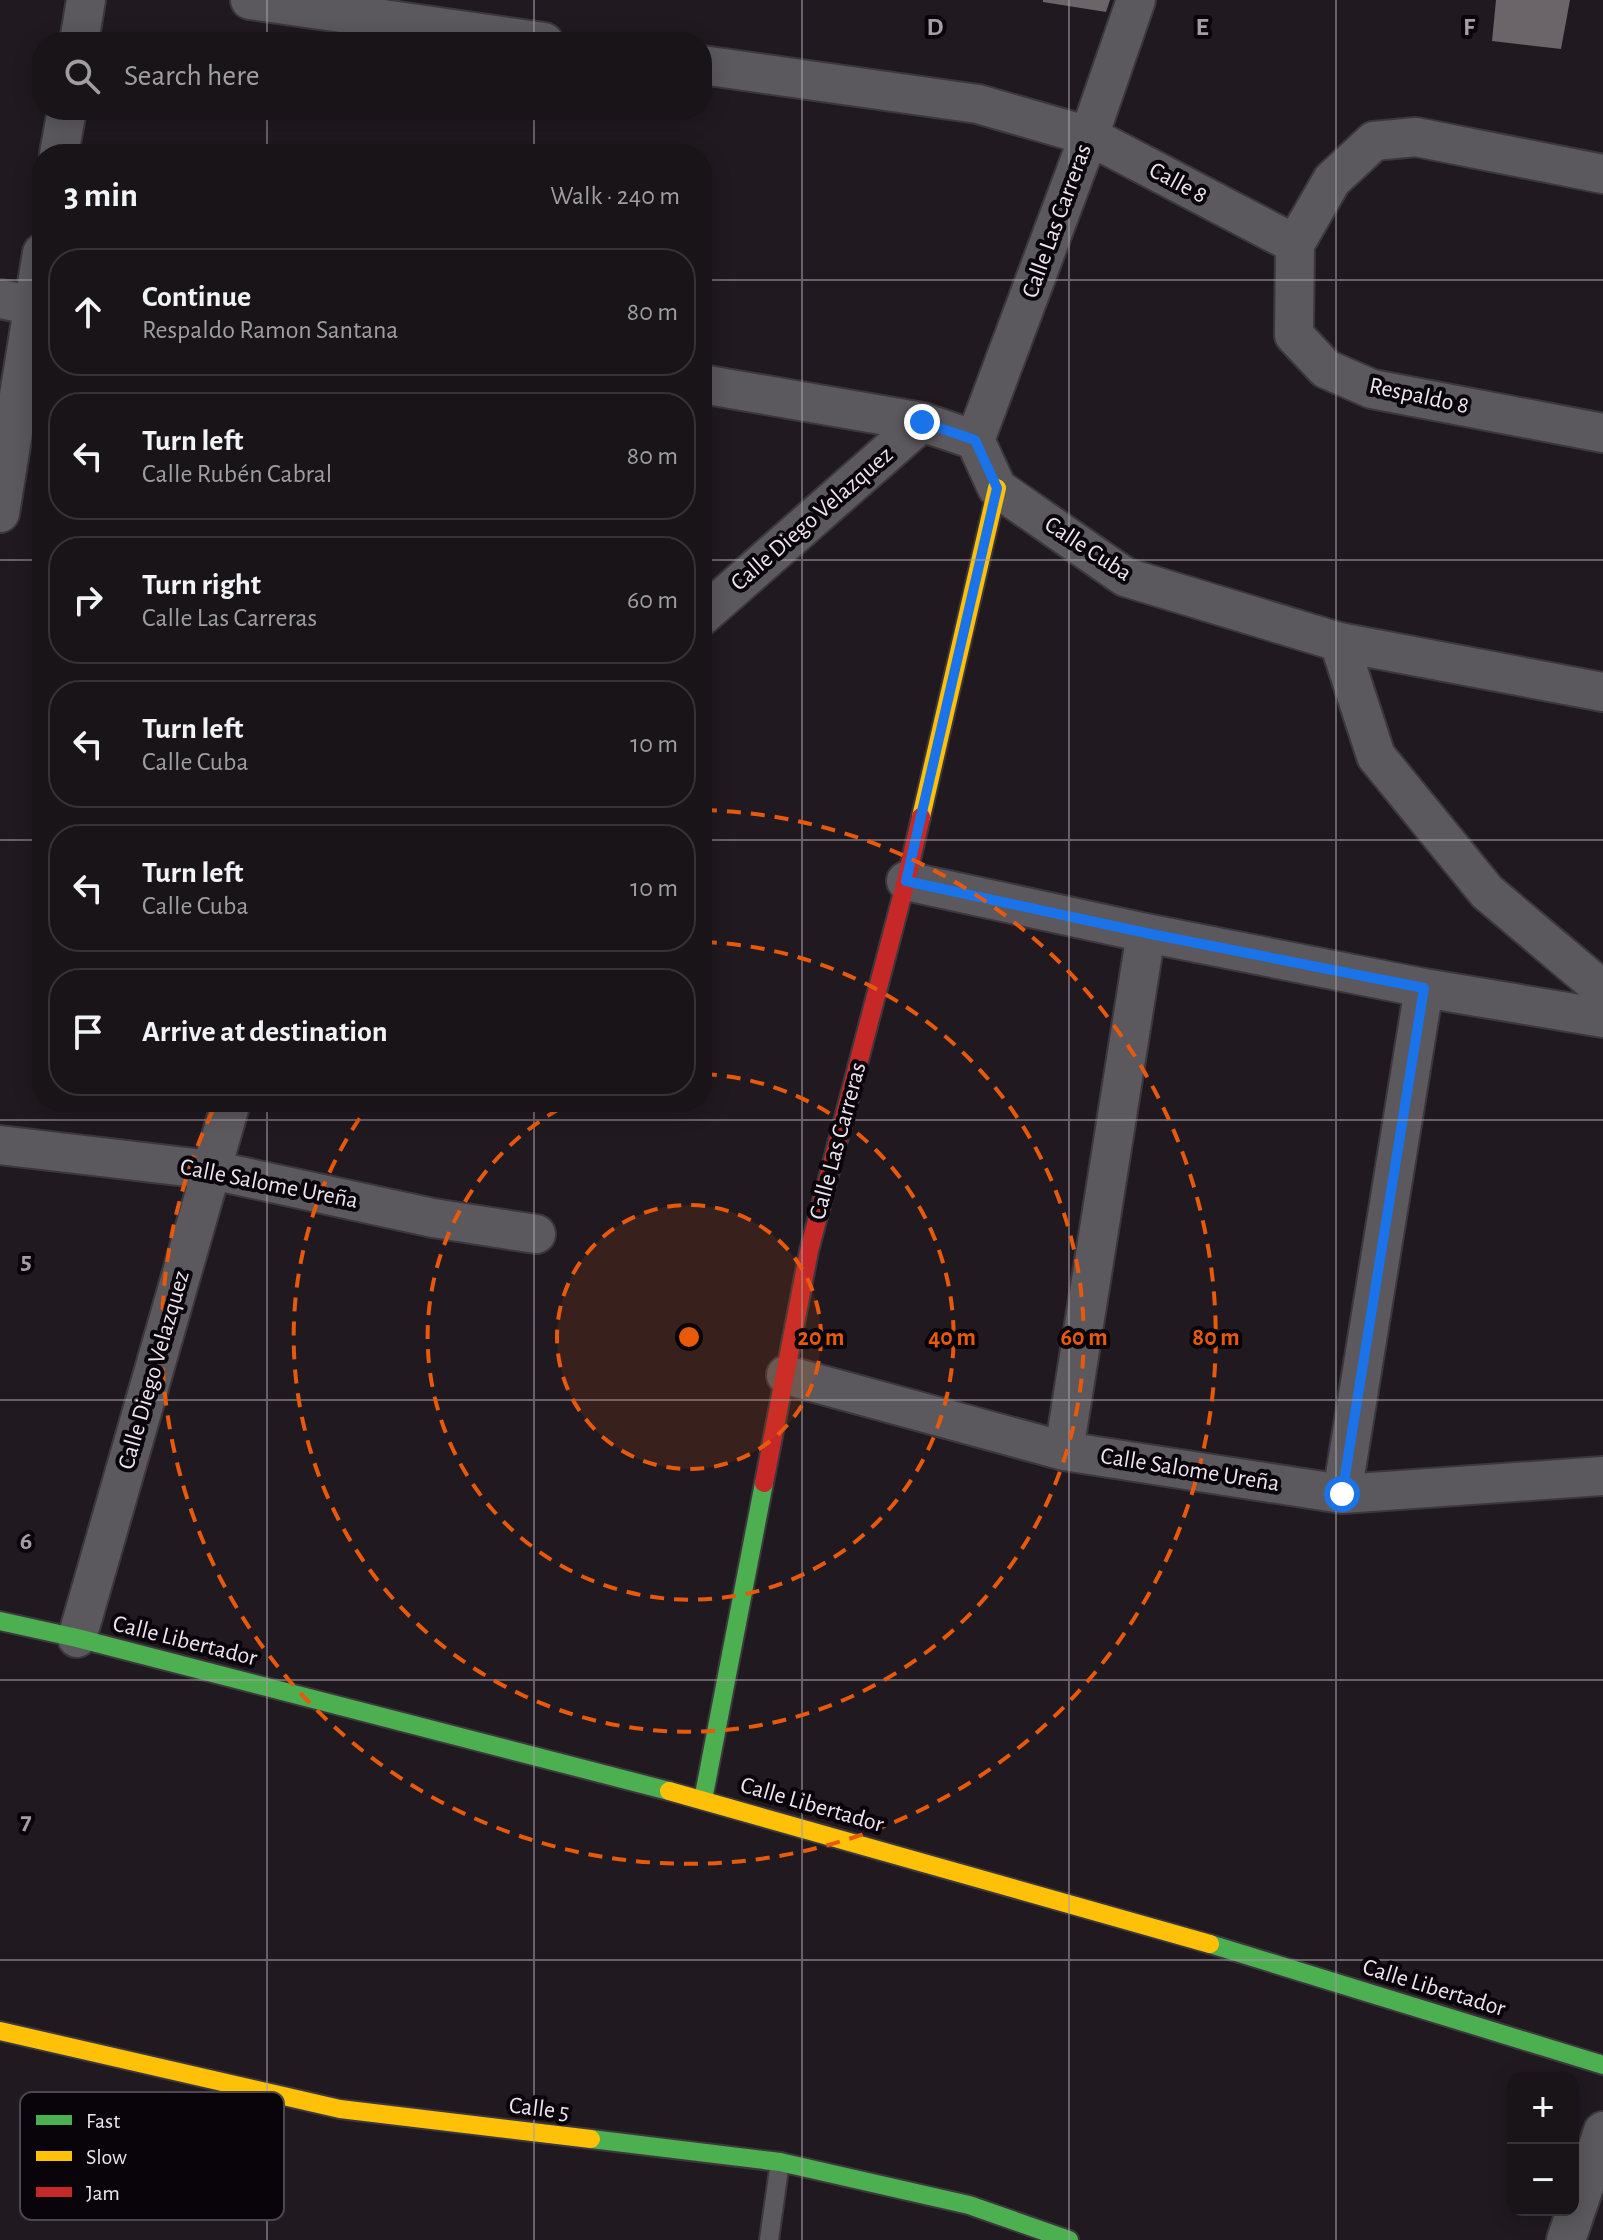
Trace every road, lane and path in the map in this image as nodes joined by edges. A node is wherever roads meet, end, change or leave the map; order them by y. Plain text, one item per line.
1 (86, 0) edge
2 (250, 0) edge
3 (1136, 0) edge
4 (81, 32) edge
5 (474, 32) edge
6 (712, 66) edge
7 (65, 120) edge
8 (1089, 136) junction
9 (61, 144) edge
10 (1603, 174) edge
11 (1295, 244) junction
12 (32, 283) edge
13 (25, 304) edge
14 (712, 386) edge
15 (922, 422) junction
16 (1603, 433) edge
17 (975, 440) junction
18 (997, 488) junction
19 (0, 513) edge
20 (712, 607) edge
21 (1339, 642) junction
22 (1603, 692) edge
23 (906, 881) junction
24 (1146, 933) junction
25 (1424, 988) junction
26 (1603, 990) edge
27 (1603, 1018) edge
28 (228, 1112) edge
29 (0, 1145) edge
30 (212, 1170) junction
31 (536, 1234) dead end
32 (786, 1375) junction
33 (1064, 1451) junction
34 (1603, 1476) edge
35 (1342, 1494) junction
36 (0, 1621) edge
37 (77, 1638) junction
38 (703, 1800) junction
39 (0, 2031) edge
40 (1603, 2065) edge
41 (266, 2092) edge
42 (284, 2096) edge
43 (1603, 2131) edge
44 (780, 2162) junction
45 (769, 2240) edge
46 (1069, 2240) edge
47 (1566, 2240) edge

1 - 4 street
2 - 5 street
3 - 8 street, Calle Las Carreras
6 - 8 street, Calle 8
7 - 9 street
8 - 11 street, Calle 8
8 - 17 street, Calle Las Carreras
10 - 11 street
11 - 16 street, Respaldo 8
12 - 13 street
13 - 19 street
14 - 15 street
15 - 17 street
15 - 20 street, Calle Diego Velazquez
17 - 18 street
18 - 21 street, Calle Cuba
18 - 23 street, Calle Las Carreras
21 - 22 street, Calle Cuba
21 - 26 street
23 - 24 street
23 - 32 street, Calle Las Carreras
24 - 25 street
24 - 33 street
25 - 27 street
25 - 35 street
28 - 30 street, Calle Diego Velazquez
29 - 30 street, Calle Salome Ureña
30 - 31 street, Calle Salome Ureña
30 - 37 street, Calle Diego Velazquez
32 - 33 street, Calle Salome Ureña
32 - 38 street, Calle Las Carreras
33 - 35 street, Calle Salome Ureña
34 - 35 street, Calle Salome Ureña
36 - 37 street, Calle Libertador
37 - 38 street, Calle Libertador
38 - 40 street, Calle Libertador
39 - 41 street, Calle 5
42 - 44 street, Calle 5
43 - 47 street
44 - 45 lane
44 - 46 street, Calle 5

